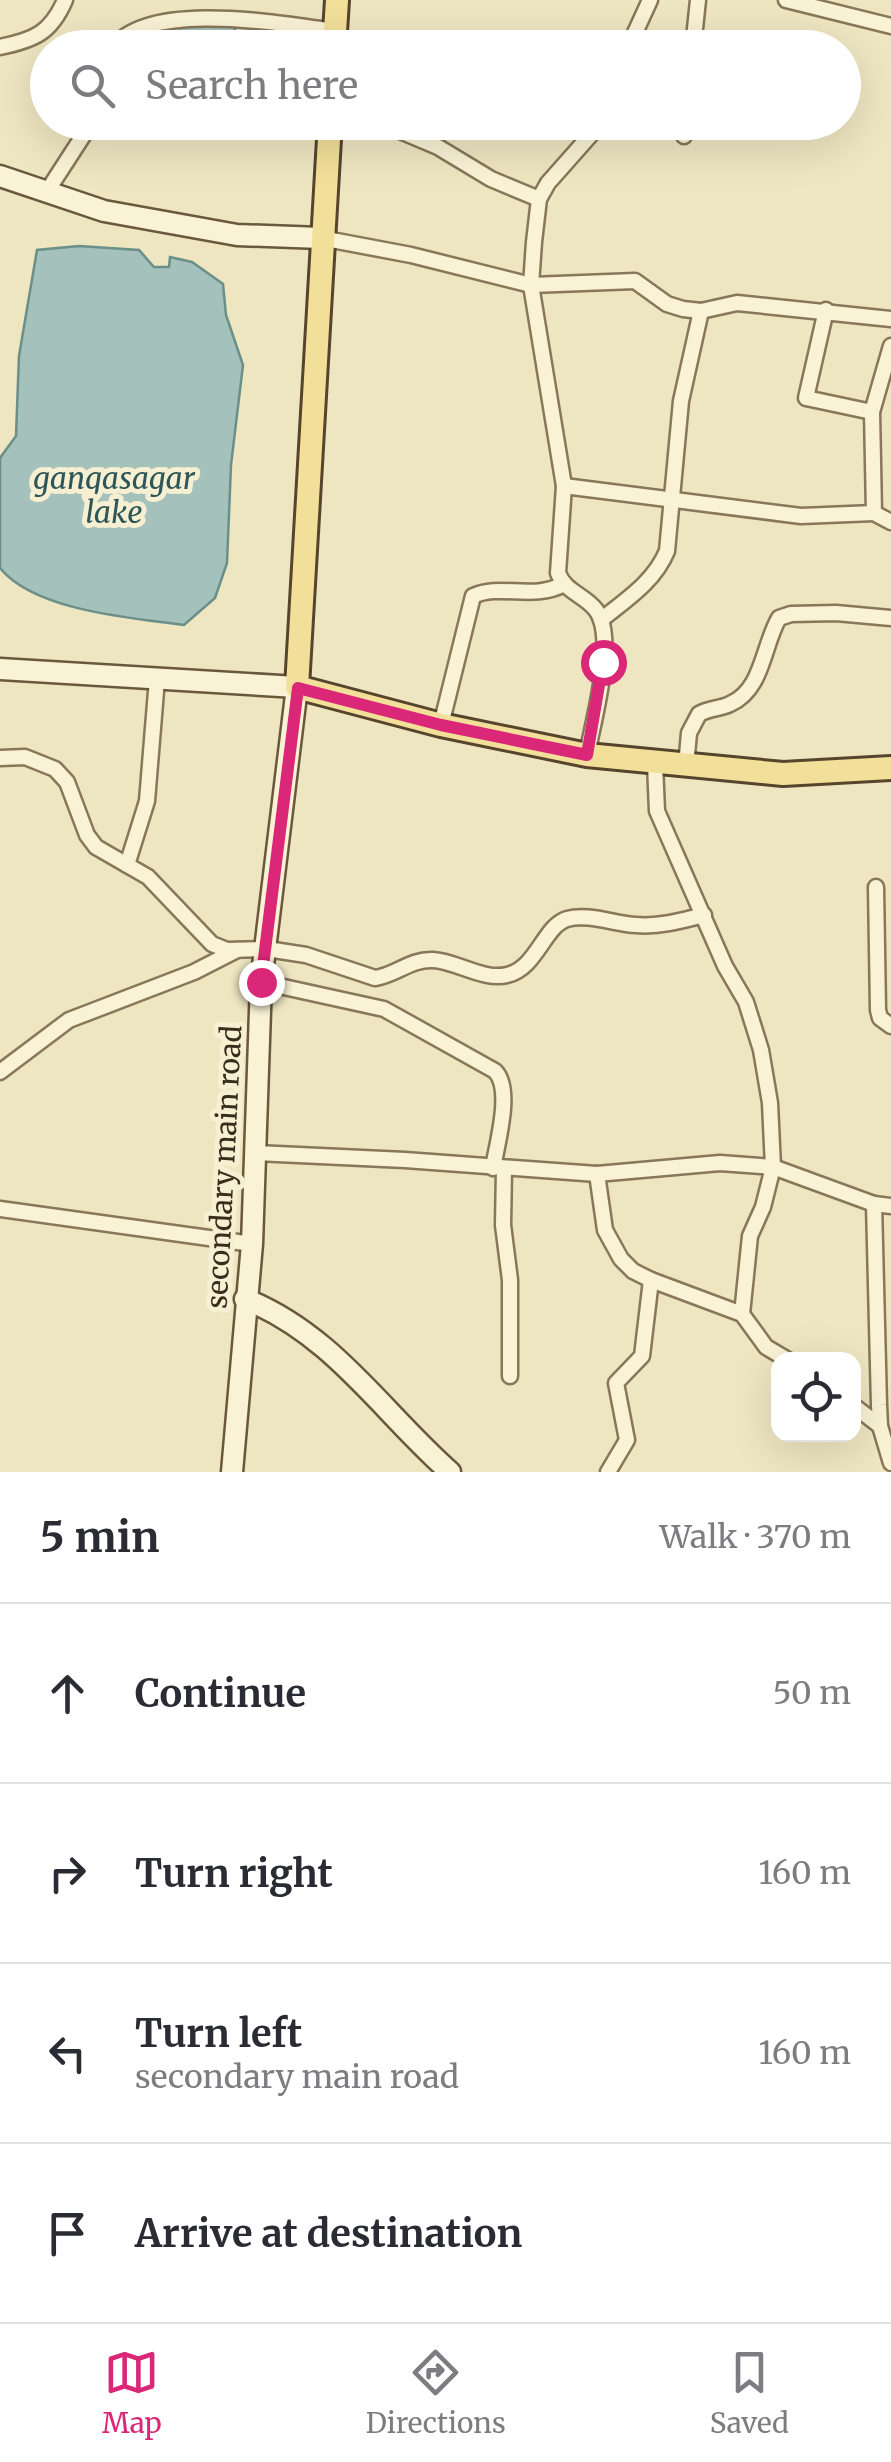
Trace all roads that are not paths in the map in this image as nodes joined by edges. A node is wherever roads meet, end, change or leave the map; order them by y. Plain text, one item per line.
1 (65, 0) edge
2 (337, 0) edge
3 (650, 0) edge
4 (698, 0) edge
5 (786, 0) edge
6 (891, 26) edge
7 (46, 30) edge
8 (126, 30) edge
9 (295, 30) edge
10 (335, 30) edge
11 (636, 30) edge
12 (695, 30) edge
13 (30, 38) edge
14 (0, 47) edge
15 (80, 140) edge
16 (329, 140) edge
17 (423, 140) edge
18 (586, 140) edge
19 (0, 176) edge
20 (46, 193) junction
21 (539, 199) junction
22 (321, 238) junction
23 (531, 285) junction
24 (826, 310) junction
25 (701, 311) junction
26 (891, 319) edge
27 (891, 346) edge
28 (872, 412) junction
29 (564, 486) junction
30 (673, 501) junction
31 (874, 514) junction
32 (891, 522) edge
33 (564, 584) junction
34 (891, 618) edge
35 (601, 620) junction
36 (0, 669) edge
37 (157, 679) junction
38 (298, 688) junction
39 (441, 725) junction
40 (587, 755) junction
41 (0, 758) edge
42 (656, 764) junction
43 (686, 766) junction
44 (891, 768) edge
45 (127, 865) junction
46 (876, 887) dead end
47 (704, 915) junction
48 (267, 948) junction
49 (237, 950) junction
50 (261, 982) junction
51 (891, 1026) edge
52 (0, 1072) edge
53 (256, 1153) junction
54 (773, 1167) junction
55 (499, 1168) junction
56 (596, 1174) junction
57 (874, 1204) junction
58 (891, 1206) edge
59 (0, 1210) edge
60 (252, 1244) junction
61 (651, 1280) junction
62 (245, 1299) junction
63 (742, 1314) junction
64 (774, 1352) edge
65 (510, 1376) dead end
66 (885, 1405) edge
67 (861, 1411) edge
68 (880, 1426) junction
69 (891, 1463) edge
70 (446, 1471) edge
71 (232, 1472) edge
72 (608, 1472) edge

1 - 7 street
2 - 10 main road
3 - 11 street
4 - 12 street
5 - 6 street
8 - 9 street
13 - 14 street
15 - 20 street
16 - 22 main road
17 - 21 street
18 - 21 street
19 - 20 street
20 - 22 street
21 - 23 street
22 - 23 street
22 - 38 main road
23 - 25 street
23 - 29 street
24 - 25 street
24 - 26 street
24 - 28 street
25 - 30 street
27 - 28 street
28 - 31 street
29 - 30 street
29 - 33 street
30 - 31 street
30 - 35 street
31 - 32 street
33 - 35 street
33 - 39 street
34 - 43 street
35 - 40 street
36 - 37 street
37 - 38 street
37 - 45 street
38 - 39 main road
38 - 48 street, secondary main road
39 - 40 main road
40 - 42 main road
41 - 45 street
42 - 43 main road
42 - 47 street
43 - 44 main road
45 - 49 street
46 - 51 street
47 - 48 street
47 - 54 street
48 - 49 street
48 - 50 street, secondary main road
49 - 52 street
50 - 53 street, secondary main road
50 - 55 street
53 - 55 street
53 - 60 street, secondary main road
54 - 56 street
54 - 57 street
54 - 63 street
55 - 56 street
55 - 65 street
56 - 61 street
57 - 58 street
57 - 66 street
59 - 60 street
60 - 62 street, secondary main road
61 - 63 street
61 - 72 street
62 - 70 street
62 - 71 street, secondary main road
63 - 64 street
66 - 68 street
67 - 68 street
68 - 69 street

